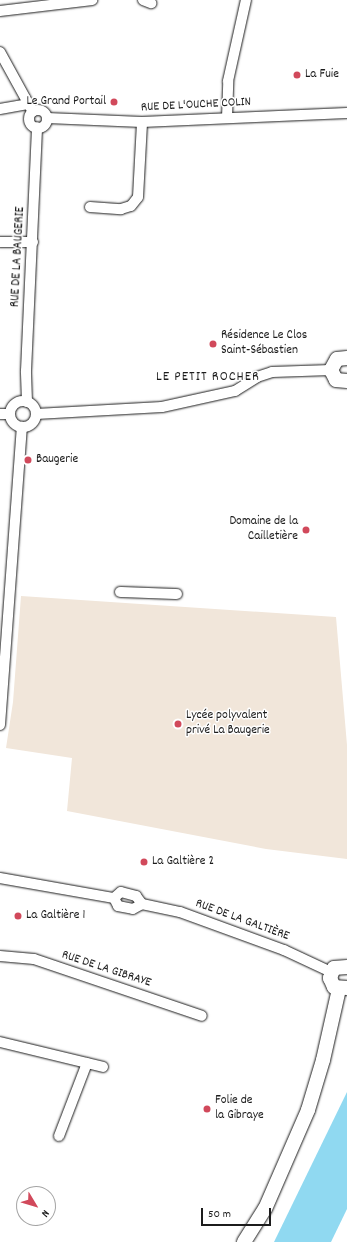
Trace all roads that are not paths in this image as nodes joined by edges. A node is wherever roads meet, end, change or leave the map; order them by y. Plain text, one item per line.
1 (92, 0) edge
2 (246, 0) edge
3 (0, 11) edge
4 (0, 52) edge
5 (30, 108) junction
6 (0, 109) edge
7 (347, 113) edge
8 (47, 118) junction
9 (227, 118) junction
10 (142, 122) junction
11 (37, 127) junction
12 (90, 207) dead end
13 (0, 242) edge
14 (33, 242) junction
15 (347, 357) edge
16 (331, 370) junction
17 (346, 385) edge
18 (24, 402) junction
19 (5, 414) edge
20 (36, 414) junction
21 (22, 427) junction
22 (120, 592) dead end
23 (177, 594) dead end
24 (4, 633) edge
25 (1, 719) edge
26 (0, 878) edge
27 (0, 956) edge
28 (347, 966) edge
29 (331, 972) junction
30 (343, 988) edge
31 (202, 1016) dead end
32 (0, 1042) edge
33 (87, 1063) junction
34 (102, 1067) dead end
35 (59, 1136) dead end
36 (244, 1242) edge

1 - 3 street
2 - 9 street
4 - 5 street
5 - 6 street
5 - 8 street, RUE DE L'OUCHE COLIN
5 - 11 street
7 - 9 street, RUE DE L'OUCHE COLIN
8 - 10 street, RUE DE L'OUCHE COLIN
8 - 11 street
9 - 10 street, RUE DE L'OUCHE COLIN
10 - 12 street
11 - 14 street, RUE DE LA BAUGERIE
13 - 14 street
14 - 18 street, RUE DE LA BAUGERIE
15 - 16 main road
16 - 17 main road
16 - 20 street
18 - 19 street
18 - 20 street
19 - 21 street
20 - 21 street
21 - 24 street
22 - 23 street
24 - 25 street
26 - 29 street, RUE DE LA GALTIÈRE
27 - 31 street, RUE DE LA GIBRAYE
28 - 29 main road
29 - 30 main road
30 - 36 main road
32 - 33 street
33 - 34 street
33 - 35 street

